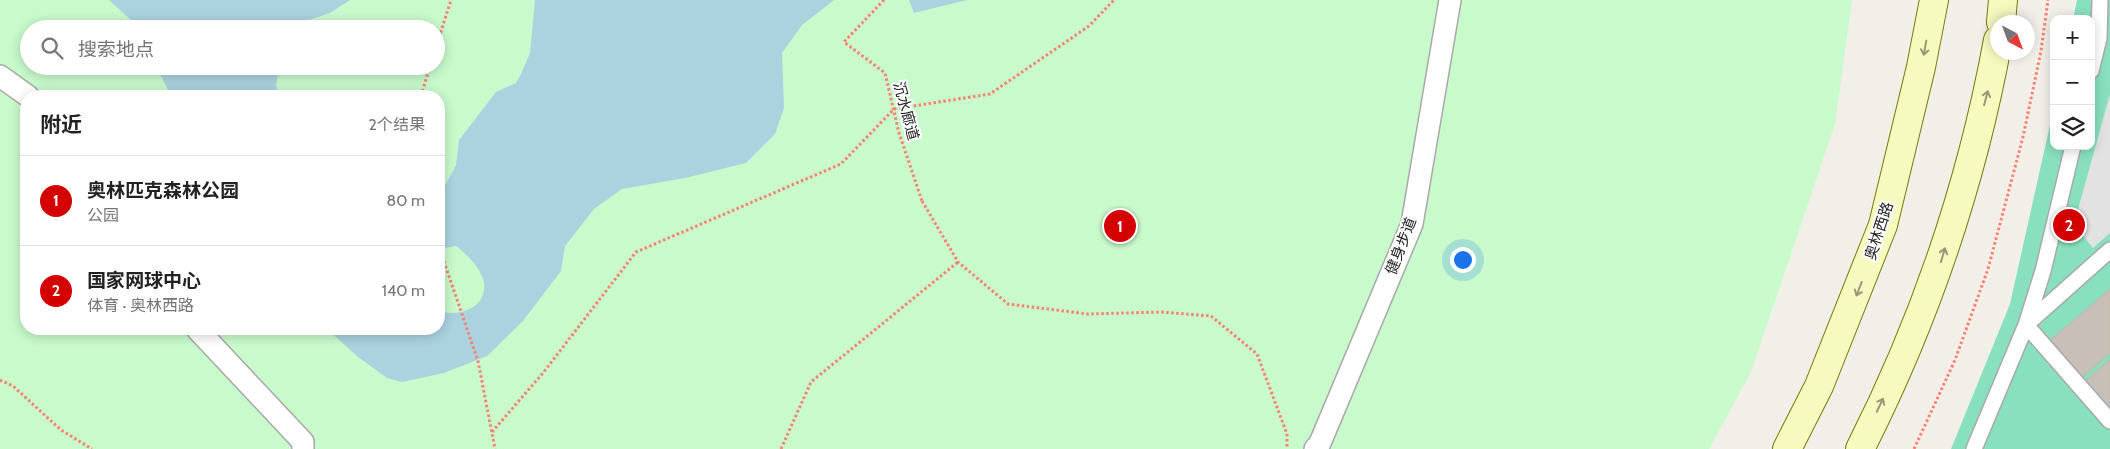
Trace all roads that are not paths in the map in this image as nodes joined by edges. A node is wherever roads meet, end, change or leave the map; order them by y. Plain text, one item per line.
1 (1450, 0) edge
2 (1934, 0) edge
3 (2003, 0) edge
4 (2100, 0) edge
5 (2002, 15) edge
6 (1994, 60) edge
7 (2094, 60) edge
8 (0, 76) edge
9 (20, 90) edge
10 (2072, 150) edge
11 (2110, 250) edge
12 (2026, 326) junction
13 (203, 335) edge
14 (2110, 421) edge
15 (303, 449) edge
16 (1315, 449) edge
17 (1787, 449) edge
18 (1860, 449) edge
19 (1974, 449) edge

1 - 16 street, 健身步道
2 -> 17 main road, 奥林西路
3 - 5 main road
4 - 7 lane
18 -> 6 main road
8 - 9 street
10 - 12 lane
11 - 12 lane
12 - 14 lane
12 - 19 lane
13 - 15 street

